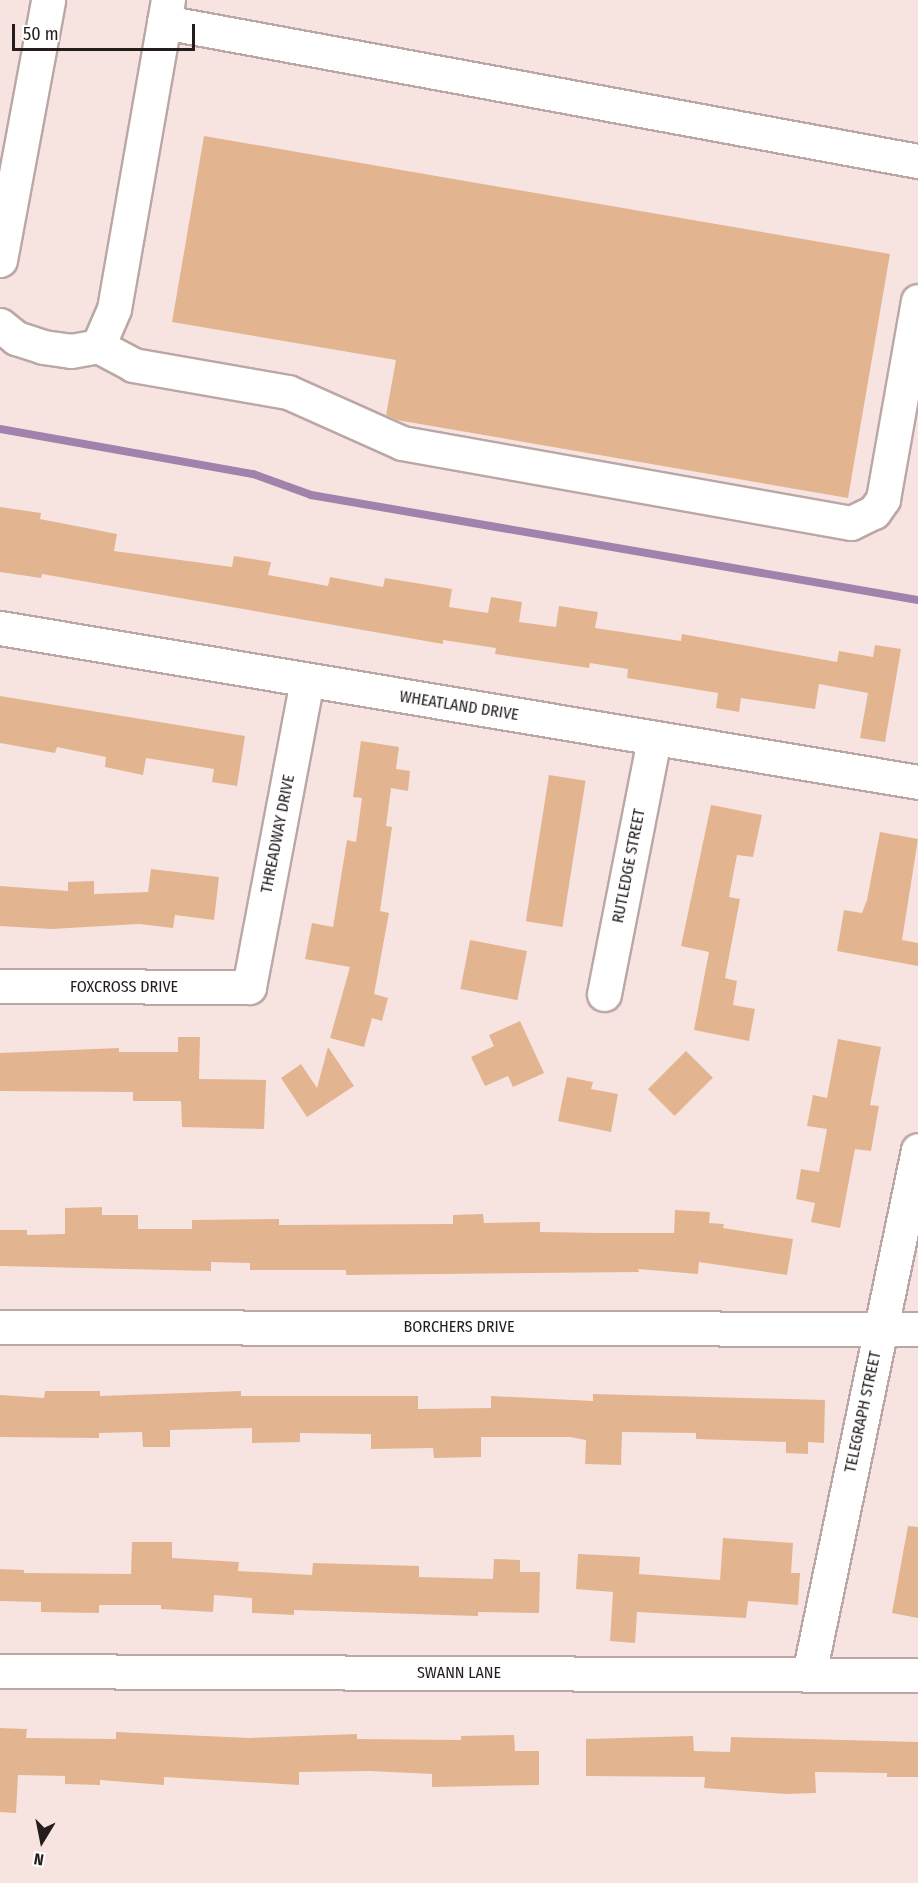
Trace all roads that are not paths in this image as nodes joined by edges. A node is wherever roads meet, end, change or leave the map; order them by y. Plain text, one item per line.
1 (48, 0) edge
2 (166, 11) edge
3 (918, 161) edge
4 (0, 260) edge
5 (918, 301) edge
6 (0, 325) edge
7 (98, 346) junction
8 (0, 628) edge
9 (307, 681) junction
10 (654, 738) junction
11 (918, 782) edge
12 (0, 986) edge
13 (249, 987) joint
14 (604, 994) dead end
15 (918, 1150) edge
16 (0, 1327) edge
17 (881, 1327) junction
18 (918, 1329) edge
19 (0, 1671) edge
20 (809, 1674) junction
21 (918, 1675) edge

1 - 4 street
2 - 3 street
2 - 7 street
5 - 7 street
6 - 7 street
8 - 9 street, WHEATLAND DRIVE
9 - 10 street, WHEATLAND DRIVE
9 - 13 street, THREADWAY DRIVE
10 - 11 street, WHEATLAND DRIVE
10 - 14 street, RUTLEDGE STREET
12 - 13 street, FOXCROSS DRIVE
15 - 17 street, TELEGRAPH STREET
16 - 17 street, BORCHERS DRIVE
17 - 18 street, BORCHERS DRIVE
17 - 20 street, TELEGRAPH STREET
19 - 20 street, SWANN LANE
20 - 21 street, SWANN LANE

